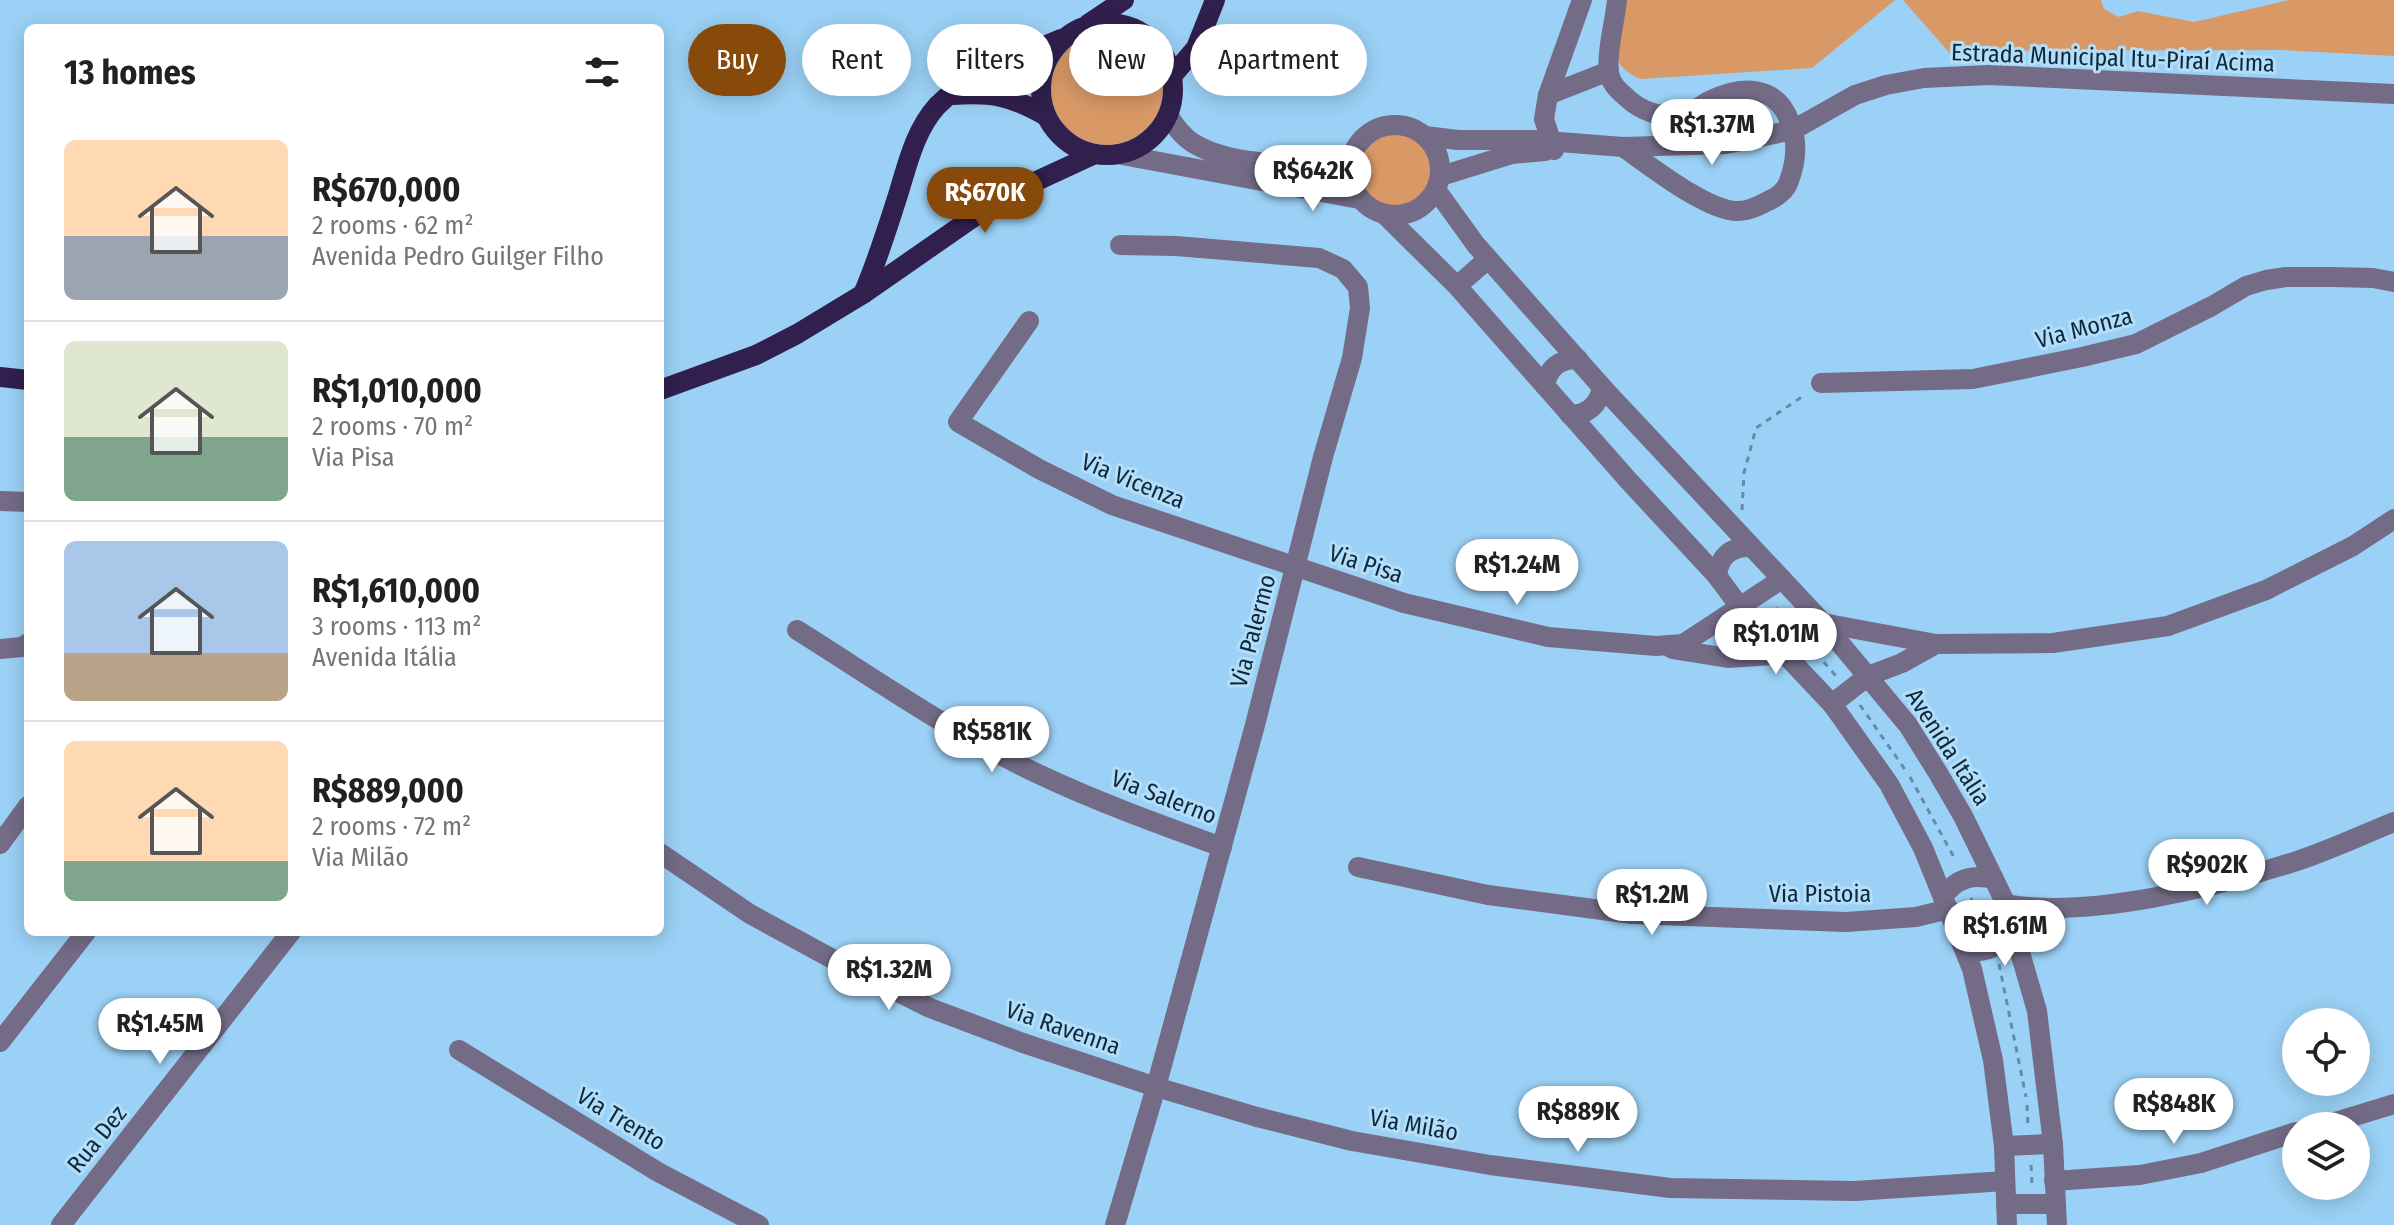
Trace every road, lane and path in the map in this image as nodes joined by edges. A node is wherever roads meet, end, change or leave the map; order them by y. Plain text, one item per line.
1 (1124, 0) edge
2 (1215, 0) edge
3 (1582, 0) edge
4 (1617, 0) edge
5 (1088, 24) edge
6 (1069, 35) edge
7 (1065, 37) junction
8 (1053, 42) edge
9 (1609, 71) junction
10 (1174, 74) edge
11 (2394, 94) edge
12 (1548, 95) junction
13 (949, 96) edge
14 (1002, 96) edge
15 (1173, 96) edge
16 (1168, 115) junction
17 (1046, 116) junction
18 (1793, 130) junction
19 (1425, 136) junction
20 (1553, 146) junction
21 (1623, 147) junction
22 (1095, 154) junction
23 (1117, 154) junction
24 (1352, 156) junction
25 (1439, 183) junction
26 (1359, 199) junction
27 (1385, 215) junction
28 (1120, 245) dead end
29 (1488, 259) junction
30 (2394, 282) edge
31 (1457, 286) junction
32 (863, 294) junction
33 (1029, 321) dead end
34 (1578, 359) junction
35 (0, 377) edge
36 (24, 380) edge
37 (1821, 383) joint
38 (1545, 386) junction
39 (1602, 387) junction
40 (664, 389) edge
41 (1570, 415) junction
42 (0, 501) edge
43 (24, 502) edge
44 (2394, 519) edge
45 (1735, 531) junction
46 (1749, 547) junction
47 (1297, 569) junction
48 (1717, 576) junction
49 (1782, 579) junction
50 (1740, 607) junction
51 (1823, 623) junction
52 (797, 630) dead end
53 (1936, 644) junction
54 (24, 646) edge
55 (1656, 646) junction
56 (0, 649) edge
57 (1786, 654) junction
58 (1868, 676) junction
59 (1832, 704) junction
60 (24, 811) edge
61 (2394, 822) edge
62 (0, 844) edge
63 (1222, 847) junction
64 (664, 856) edge
65 (1358, 867) dead end
66 (1994, 879) junction
67 (1946, 903) junction
68 (2006, 904) junction
69 (2015, 928) junction
70 (83, 936) edge
71 (288, 936) edge
72 (1966, 952) junction
73 (0, 1042) edge
74 (459, 1050) dead end
75 (1156, 1087) junction
76 (2394, 1104) edge
77 (2368, 1112) edge
78 (2282, 1136) edge
79 (2053, 1144) junction
80 (2004, 1146) junction
81 (2005, 1181) junction
82 (2054, 1181) junction
83 (2055, 1204) junction
84 (2006, 1215) edge
85 (61, 1225) edge
86 (759, 1225) edge
87 (1115, 1225) edge
88 (2057, 1225) edge

1 - 5 main road
2 - 10 main road
3 - 12 street
4 - 9 street
6 - 7 main road
7 - 8 main road
7 - 17 main road
9 - 12 street
9 - 18 street
11 - 18 street, Estrada Municipal Itu-Piraí Acima
12 - 20 street
13 - 32 main road
14 - 17 main road
15 - 16 main road
16 - 23 main road
16 - 24 street
17 - 22 main road
18 - 21 street, Estrada Municipal Itu-Piraí Acima
18 - 21 street
19 - 20 street
19 - 24 street
19 - 25 street
20 - 21 street, Estrada Municipal Itu-Piraí Acima
20 - 25 street
22 - 23 main road
22 - 32 main road
23 - 26 street
24 - 26 street
25 - 27 street
25 - 29 street, Avenida Itália
26 - 27 street
27 - 31 street
28 - 47 street, Via Palermo
29 - 31 street
29 - 34 street, Avenida Itália
30 - 37 street, Via Monza
31 - 38 street
32 - 40 main road
33 - 47 street, Via Vicenza
34 - 38 street
34 - 39 street, Avenida Itália
35 - 36 main road
37 - 45 path
38 - 41 street
39 - 41 street
39 - 45 street, Avenida Itália
41 - 48 street
42 - 43 street
44 - 53 street
45 - 46 street, Avenida Itália
46 - 48 street
46 - 49 street, Avenida Itália
47 - 55 street, Via Pisa
47 - 63 street, Via Palermo
48 - 50 street
49 - 50 street
49 - 51 street, Avenida Itália
50 - 55 street, Via Pisa
50 - 57 street
51 - 53 street
51 - 58 street, Avenida Itália
52 - 63 street, Via Salerno
53 - 58 street
54 - 56 street
55 - 57 street, Via Pisa
57 - 59 street
58 - 59 street
58 - 66 street, Avenida Itália
59 - 67 street
60 - 62 street
61 - 68 street
63 - 75 street, Via Palermo
64 - 75 street, Via Ravenna
65 - 67 street, Via Pistoia
66 - 67 street
66 - 68 street, Avenida Itália
67 - 72 street
68 - 69 street, Avenida Itália
69 - 72 street
69 - 79 street, Avenida Itália
70 - 73 street
71 - 85 street, Rua Dez
72 - 80 street
74 - 86 street, Via Trento
75 - 81 street, Via Milão
75 - 87 street, Via Palermo
76 - 77 street
78 - 82 street
79 - 80 street
79 - 82 street, Avenida Itália
80 - 81 street
81 - 84 street
82 - 83 street, Avenida Itália
83 - 84 street
83 - 88 street, Avenida Itália

